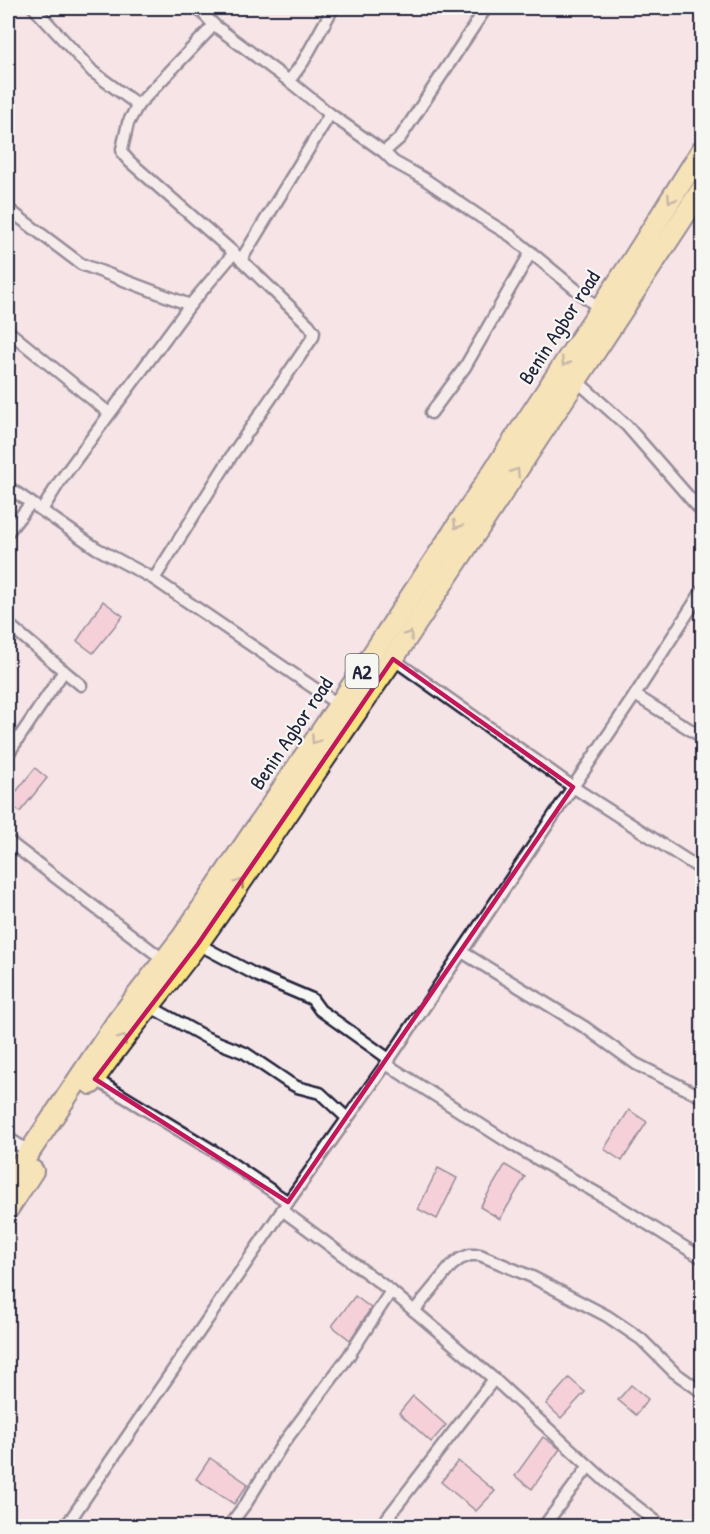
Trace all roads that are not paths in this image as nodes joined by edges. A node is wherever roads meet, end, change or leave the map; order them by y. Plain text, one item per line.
1 (34, 8) edge
2 (198, 8) edge
3 (333, 8) edge
4 (486, 8) edge
5 (214, 26) junction
6 (289, 81) junction
7 (138, 105) junction
8 (330, 114) junction
9 (702, 150) edge
10 (384, 152) junction
11 (702, 189) edge
12 (8, 209) edge
13 (531, 252) junction
14 (237, 257) junction
15 (190, 305) junction
16 (608, 314) junction
17 (8, 331) edge
18 (576, 380) junction
19 (109, 413) junction
20 (431, 413) dead end
21 (8, 488) edge
22 (32, 503) junction
23 (42, 510) junction
24 (702, 512) edge
25 (8, 532) edge
26 (154, 579) junction
27 (702, 591) edge
28 (8, 624) edge
29 (393, 659) junction
30 (64, 671) junction
31 (81, 686) dead end
32 (635, 695) junction
33 (339, 705) junction
34 (702, 736) edge
35 (8, 754) edge
36 (573, 787) junction
37 (8, 841) edge
38 (702, 870) edge
39 (198, 944) junction
40 (462, 952) junction
41 (164, 960) junction
42 (148, 1006) junction
43 (387, 1062) junction
44 (95, 1079) junction
45 (702, 1097) edge
46 (347, 1118) junction
47 (8, 1138) edge
48 (30, 1152) junction
49 (8, 1184) edge
50 (285, 1206) junction
51 (8, 1209) edge
52 (702, 1258) edge
53 (391, 1291) junction
54 (414, 1311) junction
55 (495, 1379) junction
56 (702, 1392) edge
57 (589, 1466) junction
58 (66, 1527) edge
59 (229, 1527) edge
60 (381, 1527) edge
61 (544, 1527) edge
62 (662, 1527) edge

1 - 7 street
2 - 5 street
3 - 6 street
4 - 10 street
5 - 6 street
5 - 7 street
6 - 8 street
7 - 14 street
8 - 10 street
8 - 14 street
9 -> 16 highway, Benin Agbor road / A2
10 - 13 street
11 - 16 highway, Benin Agbor road / A2
12 - 15 street
13 - 16 street
13 - 20 street
14 - 15 street
14 - 26 street
15 - 19 street
16 - 18 highway, Benin Agbor road / A2
16 -> 33 highway, Benin Agbor road / A2
17 - 19 street
18 - 24 street
29 -> 18 highway, Benin Agbor road / A2
19 - 23 street
21 - 22 street
22 - 23 street
22 - 25 street
23 - 26 street
26 - 33 street
27 - 32 street
28 - 30 street
29 - 36 street
39 -> 29 highway, Benin Agbor road / A2
30 - 31 street
30 - 35 street
32 - 34 street
32 - 36 street
33 -> 41 highway, Benin Agbor road / A2
36 - 38 street
36 - 40 street
37 - 41 street
39 - 42 highway, Benin Agbor road / A2
39 - 43 street
40 - 43 street
40 - 45 street
41 - 48 highway, Benin Agbor road / A2
44 -> 42 highway, Benin Agbor road / A2
42 - 46 street
43 - 46 street
43 - 52 street
44 - 50 street
44 - 51 highway, Benin Agbor road / A2
46 - 50 street
47 - 48 street
48 - 49 highway, Benin Agbor road / A2
50 - 53 street
50 - 58 street
53 - 54 street
53 - 59 street
54 - 55 street
54 - 56 street
55 - 57 street
55 - 60 street
57 - 61 street
57 - 62 street

